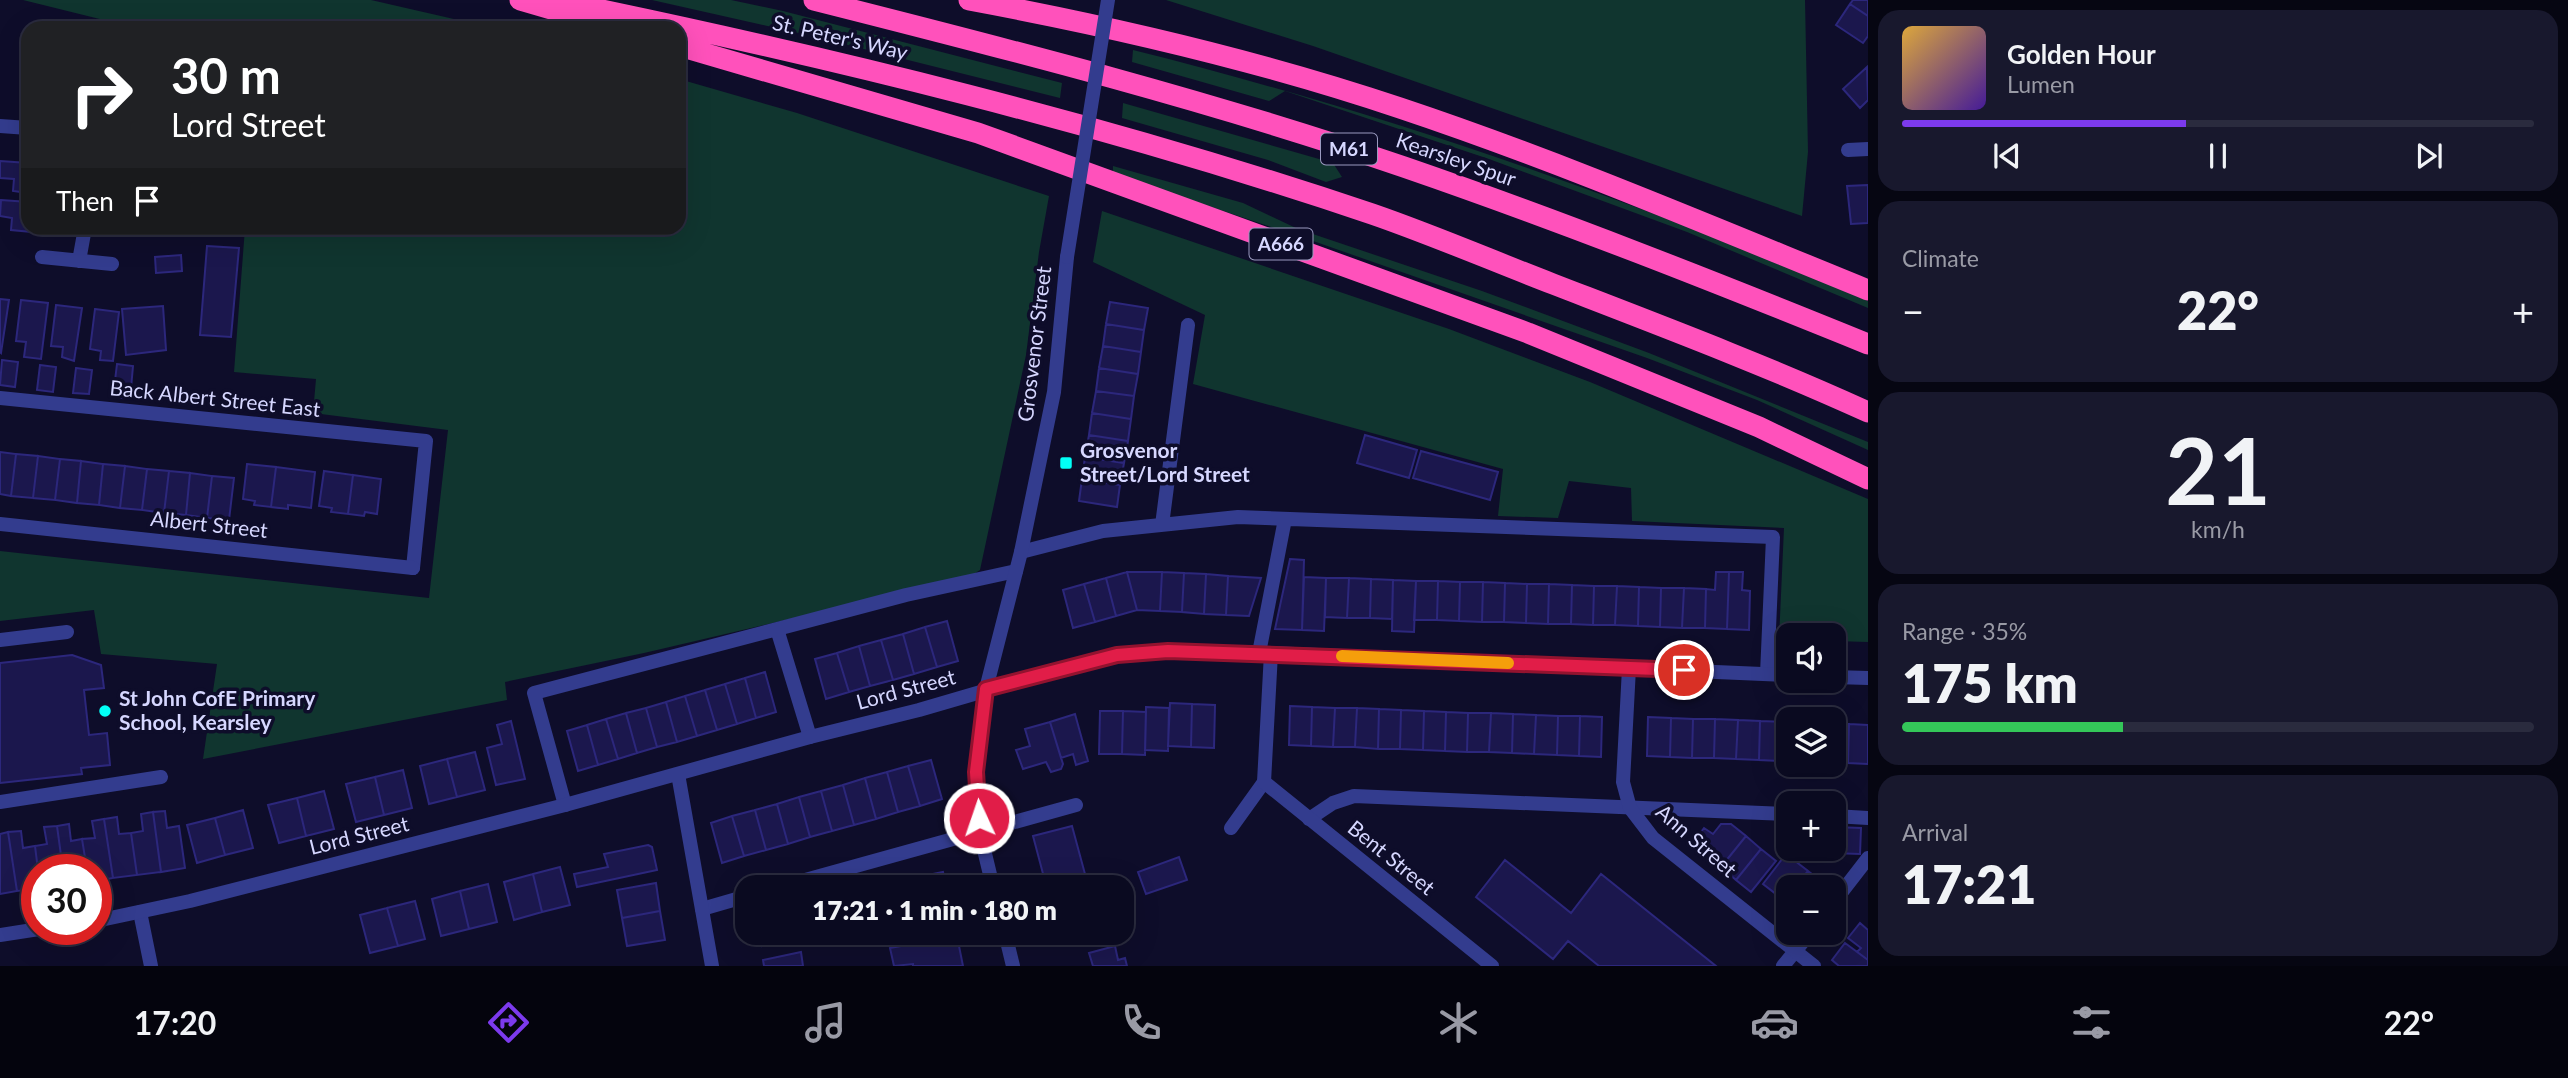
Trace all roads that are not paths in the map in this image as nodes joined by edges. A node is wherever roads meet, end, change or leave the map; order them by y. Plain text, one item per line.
1 (520, 0) edge
2 (554, 0) edge
3 (814, 0) edge
4 (969, 0) edge
5 (1108, 0) edge
6 (592, 21) edge
7 (649, 21) edge
8 (686, 29) edge
9 (686, 48) edge
10 (0, 125) edge
11 (21, 127) edge
12 (1868, 149) edge
13 (1848, 150) dead end
14 (84, 235) edge
15 (41, 257) dead end
16 (79, 261) junction
17 (112, 264) dead end
18 (1868, 290) edge
19 (1188, 325) dead end
20 (1868, 344) edge
21 (0, 398) edge
22 (1868, 412) edge
23 (1868, 479) edge
24 (1285, 519) junction
25 (0, 524) edge
26 (1162, 525) junction
27 (1021, 552) junction
28 (413, 568) joint
29 (1016, 571) junction
30 (777, 629) junction
31 (66, 632) dead end
32 (0, 640) edge
33 (1265, 653) junction
34 (1629, 668) junction
35 (1766, 674) junction
36 (1776, 674) edge
37 (1846, 677) edge
38 (1868, 678) edge
39 (986, 689) junction
40 (810, 737) junction
41 (678, 774) junction
42 (161, 777) dead end
43 (1264, 782) junction
44 (0, 802) edge
45 (565, 805) junction
46 (1076, 805) dead end
47 (1630, 808) junction
48 (1776, 814) edge
49 (1846, 817) edge
50 (1868, 818) edge
51 (1309, 819) junction
52 (1231, 828) dead end
53 (980, 833) junction
54 (1868, 859) edge
55 (824, 875) edge
56 (990, 875) edge
57 (1846, 887) edge
58 (735, 899) edge
59 (702, 909) junction
60 (140, 912) junction
61 (112, 918) edge
62 (21, 932) edge
63 (0, 935) edge
64 (1008, 945) edge
65 (1800, 945) edge
66 (1795, 951) junction
67 (151, 966) edge
68 (712, 966) edge
69 (1013, 966) edge
70 (1492, 966) edge
71 (1783, 966) edge
72 (1814, 966) edge

1 - 6 highway
2 - 7 highway, St. Peter's Way
3 - 20 highway, Kearsley Spur / M61
4 - 18 highway
5 - 27 street, Grosvenor Street, bridge
8 - 22 highway, St. Peter's Way
9 - 23 highway, A666
10 - 11 street
12 - 13 street
14 - 16 street
15 - 16 street
16 - 17 street
19 - 26 street
21 - 28 street, Back Albert Street East
24 - 26 street
24 - 33 street
24 - 35 street
25 - 28 street, Albert Street
26 - 27 street
27 - 29 street, Grosvenor Street
29 - 30 street
29 - 39 street, Grosvenor Street
30 - 40 street
30 - 45 street
31 - 32 street
33 - 34 street, Lord Street
33 - 39 street, Lord Street
33 - 43 street
34 - 35 street, Lord Street
34 - 47 street, Ann Street
35 - 36 street, Lord Street
37 - 38 street
39 - 40 street, Lord Street
39 - 53 street, Grosvenor Street
40 - 41 street, Lord Street
41 - 45 street, Lord Street
41 - 59 street
42 - 44 street
43 - 51 street, Bent Street
43 - 52 street
45 - 60 street, Lord Street
46 - 53 street
47 - 48 street
47 - 51 street
47 - 66 street, Ann Street
49 - 50 street
51 - 70 street, Bent Street
53 - 55 street
53 - 56 street, Grosvenor Street
54 - 57 street
58 - 59 street
59 - 68 street
60 - 61 street, Lord Street
60 - 67 street
62 - 63 street
64 - 69 street
65 - 66 street
66 - 71 street
66 - 72 street, Ann Street

